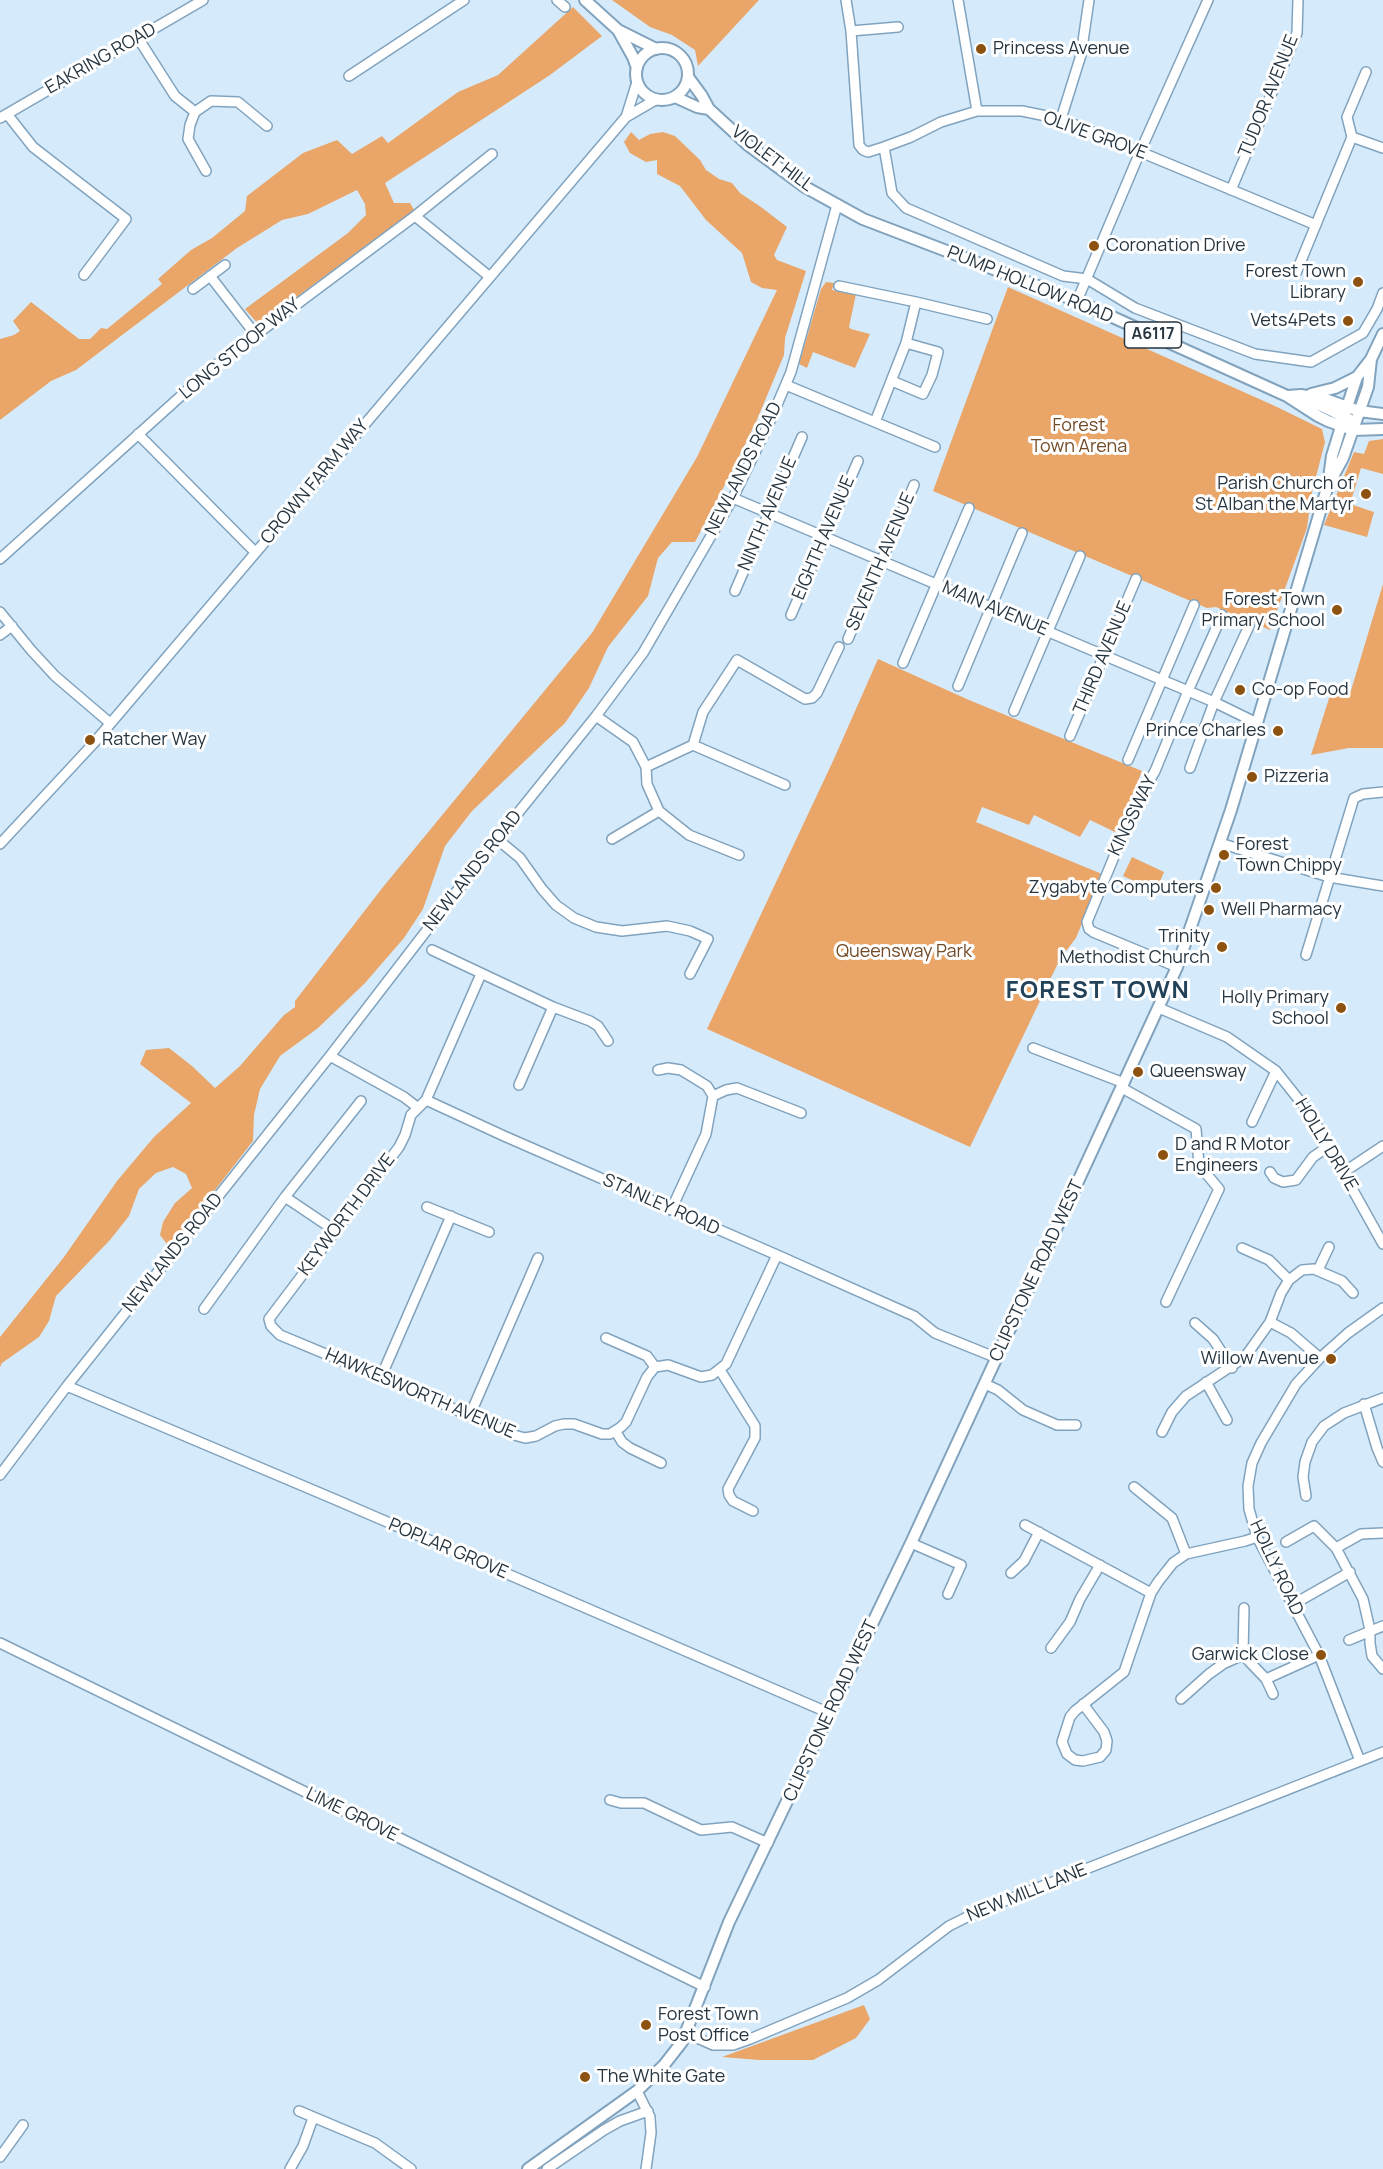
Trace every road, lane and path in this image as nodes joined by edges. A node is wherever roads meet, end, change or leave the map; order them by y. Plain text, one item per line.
1 (203, 0) edge
2 (464, 0) edge
3 (557, 0) edge
4 (585, 0) edge
5 (846, 0) edge
6 (958, 0) edge
7 (1089, 0) edge
8 (1208, 0) edge
9 (1298, 0) edge
10 (566, 7) dead end
11 (898, 27) dead end
12 (618, 30) junction
13 (851, 31) junction
14 (138, 38) junction
15 (656, 49) junction
16 (637, 68) junction
17 (1366, 72) dead end
18 (349, 76) dead end
19 (688, 77) junction
20 (637, 82) junction
21 (675, 97) junction
22 (657, 99) junction
23 (709, 109) junction
24 (977, 111) junction
25 (195, 112) junction
26 (4, 116) edge
27 (626, 117) junction
28 (1061, 120) junction
29 (267, 126) dead end
30 (1352, 137) junction
31 (884, 147) junction
32 (1383, 148) edge
33 (1140, 152) junction
34 (492, 154) dead end
35 (206, 171) dead end
36 (1231, 190) junction
37 (837, 205) junction
38 (415, 216) junction
39 (1316, 225) junction
40 (225, 265) dead end
41 (1296, 273) dead end
42 (84, 275) dead end
43 (210, 276) junction
44 (490, 277) junction
45 (1087, 279) junction
46 (839, 286) dead end
47 (193, 289) dead end
48 (1383, 292) edge
49 (1077, 301) junction
50 (916, 302) junction
51 (987, 319) dead end
52 (255, 334) junction
53 (1383, 334) edge
54 (906, 343) junction
55 (1371, 359) junction
56 (1357, 377) junction
57 (892, 381) junction
58 (786, 385) junction
59 (1301, 395) junction
60 (1287, 396) junction
61 (1359, 411) junction
62 (1383, 414) edge
63 (1347, 420) junction
64 (875, 422) junction
65 (1383, 429) edge
66 (138, 434) junction
67 (802, 437) dead end
68 (935, 447) dead end
69 (858, 461) dead end
70 (914, 485) dead end
71 (733, 498) junction
72 (969, 508) dead end
73 (768, 513) junction
74 (1022, 533) dead end
75 (824, 537) junction
76 (255, 552) junction
77 (1080, 556) dead end
78 (0, 560) edge
79 (882, 561) junction
80 (1136, 579) dead end
81 (937, 585) junction
82 (735, 591) dead end
83 (1194, 605) dead end
84 (992, 608) junction
85 (0, 612) edge
86 (791, 615) dead end
87 (1222, 615) dead end
88 (12, 626) junction
89 (1249, 626) dead end
90 (1048, 632) junction
91 (0, 635) edge
92 (848, 639) dead end
93 (839, 647) dead end
94 (1103, 655) junction
95 (903, 663) dead end
96 (1162, 680) junction
97 (958, 686) dead end
98 (1188, 691) junction
99 (1214, 702) junction
100 (1014, 711) dead end
101 (596, 716) junction
102 (110, 723) junction
103 (1257, 723) junction
104 (1070, 736) dead end
105 (693, 746) junction
106 (1128, 760) dead end
107 (646, 767) junction
108 (1190, 768) dead end
109 (785, 785) dead end
110 (1383, 792) edge
111 (659, 811) junction
112 (497, 839) junction
113 (612, 839) dead end
114 (1220, 843) junction
115 (0, 844) edge
116 (739, 855) dead end
117 (1329, 877) junction
118 (1383, 886) edge
119 (432, 950) dead end
120 (1306, 955) dead end
121 (1177, 967) junction
122 (481, 974) junction
123 (690, 974) dead end
124 (553, 1007) junction
125 (1159, 1008) junction
126 (608, 1041) dead end
127 (1033, 1048) dead end
128 (330, 1056) junction
129 (657, 1070) dead end
130 (1276, 1071) junction
131 (519, 1085) dead end
132 (1123, 1086) junction
133 (713, 1096) junction
134 (426, 1100) junction
135 (361, 1101) dead end
136 (417, 1107) junction
137 (801, 1113) dead end
138 (1252, 1122) dead end
139 (1329, 1146) junction
140 (1383, 1146) edge
141 (1270, 1172) dead end
142 (1344, 1172) junction
143 (285, 1197) junction
144 (428, 1207) dead end
145 (671, 1210) junction
146 (451, 1216) junction
147 (334, 1230) junction
148 (489, 1232) dead end
149 (1383, 1244) edge
150 (1329, 1247) dead end
151 (1242, 1248) dead end
152 (777, 1255) junction
153 (538, 1258) dead end
154 (1318, 1270) junction
155 (1289, 1280) junction
156 (1353, 1293) dead end
157 (1166, 1302) dead end
158 (204, 1309) dead end
159 (1382, 1312) edge
160 (269, 1318) joint
161 (1270, 1322) junction
162 (1195, 1323) dead end
163 (606, 1338) dead end
164 (997, 1358) junction
165 (1320, 1358) junction
166 (655, 1367) junction
167 (1232, 1368) junction
168 (720, 1371) junction
169 (381, 1377) junction
170 (1206, 1382) junction
171 (985, 1384) junction
172 (67, 1386) junction
173 (1383, 1398) edge
174 (1364, 1404) junction
175 (470, 1415) junction
176 (1227, 1420) dead end
177 (1076, 1425) dead end
178 (616, 1432) junction
179 (1162, 1432) dead end
180 (1382, 1458) edge
181 (661, 1463) dead end
182 (0, 1475) edge
183 (1134, 1487) dead end
184 (1306, 1496) dead end
185 (753, 1511) dead end
186 (1026, 1525) dead end
187 (1039, 1532) junction
188 (1383, 1533) edge
189 (1257, 1537) junction
190 (1286, 1542) dead end
191 (911, 1543) junction
192 (1336, 1548) junction
193 (1186, 1554) junction
194 (1100, 1565) junction
195 (1350, 1572) junction
196 (1011, 1573) dead end
197 (1151, 1593) junction
198 (948, 1594) dead end
199 (1292, 1605) junction
200 (1244, 1608) dead end
201 (1383, 1626) edge
202 (1370, 1630) junction
203 (1349, 1640) dead end
204 (0, 1643) edge
205 (1052, 1648) dead end
206 (1243, 1655) junction
207 (1319, 1655) junction
208 (1383, 1669) edge
209 (1266, 1679) junction
210 (1273, 1694) dead end
211 (1182, 1699) dead end
212 (1083, 1704) junction
213 (829, 1713) junction
214 (1383, 1752) edge
215 (1360, 1761) junction
216 (610, 1800) dead end
217 (768, 1843) junction
218 (705, 1987) junction
219 (686, 2033) junction
220 (637, 2091) junction
221 (299, 2111) dead end
222 (648, 2111) junction
223 (313, 2118) junction
224 (23, 2125) dead end
225 (0, 2157) edge
226 (290, 2169) edge
227 (411, 2169) edge
228 (528, 2169) edge
229 (548, 2169) edge
230 (646, 2169) edge

1 - 14 street, EAKRING ROAD
2 - 18 street
3 - 10 street
4 - 12 main road, A6117
5 - 13 street
6 - 24 street
7 - 28 street
8 - 33 street
9 - 36 street, TUDOR AVENUE
11 - 13 street
12 - 15 main road, A6117
12 - 16 main road, A6117
13 - 31 street, OLIVE GROVE
14 - 25 street
14 - 26 street, EAKRING ROAD
15 - 16 main road
15 - 19 main road, A6117
16 - 20 main road, A6117
17 - 30 street
19 - 21 main road
19 - 23 main road, VIOLET HILL / A6117
20 - 22 main road
20 - 27 street, CROWN FARM WAY
21 - 22 main road, A6117
21 - 23 main road, VIOLET HILL / A6117
22 - 27 street, CROWN FARM WAY
23 - 37 main road, VIOLET HILL / A6117
24 - 28 street, OLIVE GROVE
24 - 31 street, OLIVE GROVE
25 - 29 street
25 - 35 street
26 - 42 street
27 - 44 street, CROWN FARM WAY
28 - 33 street, OLIVE GROVE
30 - 32 street
30 - 39 street
31 - 45 street, PUMP HOLLOW ROAD
33 - 36 street, OLIVE GROVE
33 - 45 street
34 - 38 street, LONG STOOP WAY
36 - 39 street, OLIVE GROVE
37 - 49 main road, PUMP HOLLOW ROAD / A6117
37 - 58 street, NEWLANDS ROAD
38 - 44 street
38 - 52 street, LONG STOOP WAY
39 - 41 street
40 - 43 street
43 - 47 street
43 - 52 street
44 - 76 street, CROWN FARM WAY
45 - 48 street, PUMP HOLLOW ROAD
45 - 49 street
46 - 50 street
49 - 60 main road, PUMP HOLLOW ROAD / A6117
50 - 51 street
50 - 54 street
52 - 66 street, LONG STOOP WAY
53 - 55 main road, CLIPSTONE ROAD WEST
54 - 57 street
54 - 57 street
55 - 56 main road, CLIPSTONE ROAD WEST
55 - 61 main road, CLIPSTONE ROAD WEST
56 - 59 main road
56 - 63 main road, CLIPSTONE ROAD WEST
57 - 64 street
58 - 64 street
58 - 71 street, NEWLANDS ROAD
59 - 60 main road, PUMP HOLLOW ROAD / A6117
59 - 63 main road, PUMP HOLLOW ROAD / A6117
60 - 63 main road, PUMP HOLLOW ROAD / A6117
61 - 62 main road, A6117
61 - 63 main road, A6117
61 - 63 main road, CLIPSTONE ROAD WEST
63 - 65 main road, A6117
63 - 103 main road, CLIPSTONE ROAD WEST
64 - 68 street
66 - 76 street
66 - 78 street, LONG STOOP WAY
67 - 73 street, NINTH AVENUE
69 - 75 street, EIGHTH AVENUE
70 - 79 street, SEVENTH AVENUE
71 - 73 street, MAIN AVENUE
71 - 101 street, NEWLANDS ROAD
72 - 81 street
73 - 75 street, MAIN AVENUE
73 - 82 street, NINTH AVENUE
74 - 84 street
75 - 79 street, MAIN AVENUE
75 - 86 street, EIGHTH AVENUE
76 - 102 street, CROWN FARM WAY
77 - 90 street
79 - 81 street, MAIN AVENUE
79 - 92 street, SEVENTH AVENUE
80 - 94 street, THIRD AVENUE
81 - 84 street, MAIN AVENUE
81 - 95 street
83 - 96 street
84 - 90 street, MAIN AVENUE
84 - 97 street
85 - 88 street
87 - 98 street, KINGSWAY
88 - 91 street
88 - 102 street
89 - 99 street
90 - 94 street, MAIN AVENUE
90 - 100 street
93 - 105 street
94 - 96 street, MAIN AVENUE
94 - 104 street, THIRD AVENUE
96 - 98 street, MAIN AVENUE
96 - 106 street
98 - 99 street, MAIN AVENUE
98 - 121 street, KINGSWAY
99 - 103 street, MAIN AVENUE
99 - 108 street
101 - 107 street
101 - 112 street, NEWLANDS ROAD
102 - 115 street, CROWN FARM WAY
103 - 114 main road, CLIPSTONE ROAD WEST
105 - 107 street
105 - 109 street
107 - 111 street
110 - 117 street
111 - 113 street
111 - 116 street
112 - 123 street
112 - 128 street, NEWLANDS ROAD
114 - 117 street
114 - 121 main road, CLIPSTONE ROAD WEST
117 - 118 street
117 - 120 street
119 - 122 street
121 - 125 main road, CLIPSTONE ROAD WEST
122 - 124 street
122 - 134 street
124 - 126 street
124 - 131 street
125 - 130 street, HOLLY DRIVE
125 - 132 main road, CLIPSTONE ROAD WEST
127 - 132 street
128 - 136 street
128 - 172 street, NEWLANDS ROAD
129 - 133 street
130 - 138 street
130 - 139 street, HOLLY DRIVE
132 - 157 street
132 - 164 main road, CLIPSTONE ROAD WEST
133 - 137 street
133 - 145 street
134 - 136 street
134 - 145 street, STANLEY ROAD
135 - 143 street
136 - 147 street, KEYWORTH DRIVE
139 - 141 street
139 - 142 street, HOLLY DRIVE
140 - 142 street
142 - 149 street, HOLLY DRIVE
143 - 147 street
143 - 158 street
144 - 146 street
145 - 152 street, STANLEY ROAD
146 - 148 street
146 - 169 street
147 - 160 street, KEYWORTH DRIVE
150 - 154 street
151 - 155 street
152 - 164 street, STANLEY ROAD
152 - 168 street
153 - 175 street
154 - 155 street
154 - 156 street
155 - 161 street
159 - 165 street, HOLLY ROAD
160 - 169 street, HAWKESWORTH AVENUE
161 - 165 street
161 - 167 street
162 - 167 street
163 - 166 street
164 - 171 main road, CLIPSTONE ROAD WEST
165 - 189 street, HOLLY ROAD
166 - 168 street
166 - 178 street
167 - 170 street
168 - 185 street
169 - 175 street, HAWKESWORTH AVENUE
170 - 176 street
170 - 179 street
171 - 177 street
171 - 191 main road, CLIPSTONE ROAD WEST
172 - 182 street, NEWLANDS ROAD
172 - 213 street, POPLAR GROVE
173 - 174 street
174 - 180 street
174 - 184 street
175 - 178 street, HAWKESWORTH AVENUE
178 - 181 street
183 - 193 street
186 - 187 street
187 - 194 street
187 - 196 street
188 - 192 street
189 - 193 street
189 - 199 street, HOLLY ROAD
190 - 192 street
191 - 198 street
191 - 213 main road, CLIPSTONE ROAD WEST
192 - 195 street
193 - 197 street
194 - 197 street
194 - 205 street
195 - 199 street
195 - 202 street
197 - 212 street
199 - 207 street, HOLLY ROAD
200 - 206 street
201 - 202 street
202 - 203 street
202 - 208 street
204 - 218 street, LIME GROVE
206 - 209 street
206 - 211 street
207 - 209 street
207 - 215 street, HOLLY ROAD
209 - 210 street
212 - 212 street
213 - 217 main road, CLIPSTONE ROAD WEST
214 - 215 street, NEW MILL LANE
215 - 219 street, NEW MILL LANE
216 - 217 street
217 - 218 main road, CLIPSTONE ROAD WEST
218 - 219 main road, CLIPSTONE ROAD WEST
219 - 220 main road, CLIPSTONE ROAD WEST
220 - 222 street
220 - 228 main road, CLIPSTONE ROAD WEST
221 - 223 street
222 - 229 street
222 - 230 street
223 - 226 street
223 - 227 street
224 - 225 street

